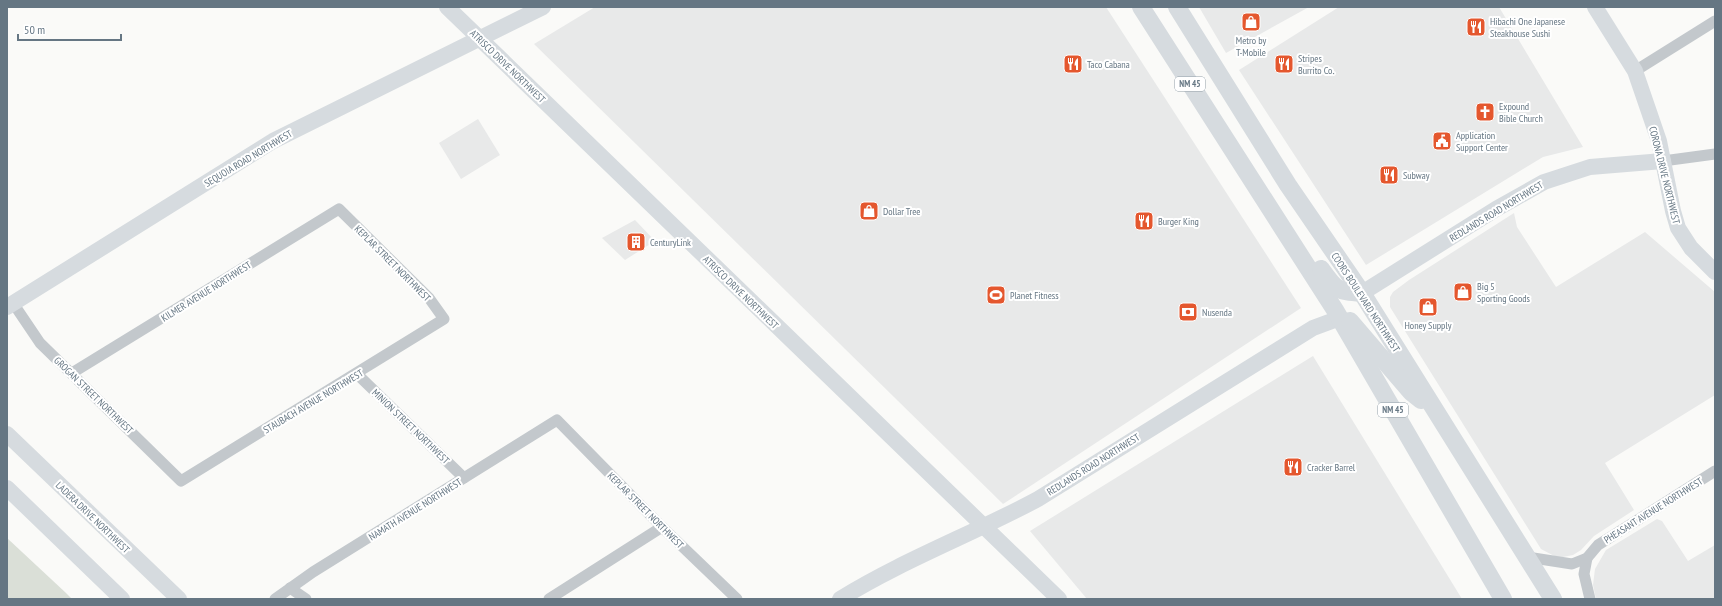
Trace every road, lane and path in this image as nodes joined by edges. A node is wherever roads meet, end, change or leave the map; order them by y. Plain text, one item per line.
1 (447, 7) edge
2 (543, 7) edge
3 (1141, 7) edge
4 (1176, 7) edge
5 (1595, 7) edge
6 (1715, 21) edge
7 (479, 38) junction
8 (1635, 71) junction
9 (1715, 154) edge
10 (1663, 161) junction
11 (1269, 206) junction
12 (339, 209) joint
13 (1715, 272) edge
14 (1362, 293) junction
15 (10, 305) edge
16 (1340, 318) junction
17 (444, 319) joint
18 (72, 373) junction
19 (357, 374) junction
20 (1435, 410) junction
21 (557, 420) joint
22 (7, 434) edge
23 (1715, 471) edge
24 (464, 478) junction
25 (181, 481) joint
26 (7, 488) edge
27 (984, 526) junction
28 (662, 527) junction
29 (1527, 557) junction
30 (1587, 558) junction
31 (290, 588) junction
32 (122, 599) edge
33 (179, 599) edge
34 (275, 599) edge
35 (306, 599) edge
36 (548, 599) edge
37 (737, 599) edge
38 (840, 599) edge
39 (1059, 599) edge
40 (1503, 599) edge
41 (1553, 599) edge
42 (1590, 599) edge

1 - 7 street, ATRISCO DRIVE NORTHWEST
2 - 7 street, SEQUOIA ROAD NORTHWEST
3 - 11 main road, NM 45
4 - 14 main road, COORS BOULEVARD NORTHWEST / NM 45
5 - 8 street, CORONA DRIVE NORTHWEST
6 - 8 street
7 - 15 street, SEQUOIA ROAD NORTHWEST
7 - 27 street, ATRISCO DRIVE NORTHWEST
8 - 10 street, CORONA DRIVE NORTHWEST
9 - 10 street, REDLANDS ROAD NORTHWEST
10 - 13 street, CORONA DRIVE NORTHWEST
10 - 14 street, REDLANDS ROAD NORTHWEST
11 - 14 main road
11 - 16 main road, NM 45
12 - 17 street, KEPLAR STREET NORTHWEST
12 - 18 street, KILMER AVENUE NORTHWEST
14 - 20 main road, COORS BOULEVARD NORTHWEST / NM 45
15 - 18 street, GROGAN STREET NORTHWEST
16 - 20 main road
16 - 27 street, REDLANDS ROAD NORTHWEST
16 - 40 main road, NM 45
17 - 19 street, STAUBACH AVENUE NORTHWEST
18 - 25 street, GROGAN STREET NORTHWEST
19 - 24 street, MINION STREET NORTHWEST
19 - 25 street, STAUBACH AVENUE NORTHWEST
20 - 29 main road, COORS BOULEVARD NORTHWEST / NM 45
21 - 24 street, NAMATH AVENUE NORTHWEST
21 - 28 street, KEPLAR STREET NORTHWEST
22 - 33 street, LADERA DRIVE NORTHWEST
23 - 30 street, PHEASANT AVENUE NORTHWEST
24 - 31 street, NAMATH AVENUE NORTHWEST
26 - 32 street
27 - 38 street, REDLANDS ROAD NORTHWEST
27 - 39 street, ATRISCO DRIVE NORTHWEST
28 - 36 street
28 - 37 street, KEPLAR STREET NORTHWEST
29 - 30 street
29 - 41 main road, COORS BOULEVARD NORTHWEST / NM 45
30 - 42 street
31 - 34 street, NAMATH AVENUE NORTHWEST
31 - 35 street

